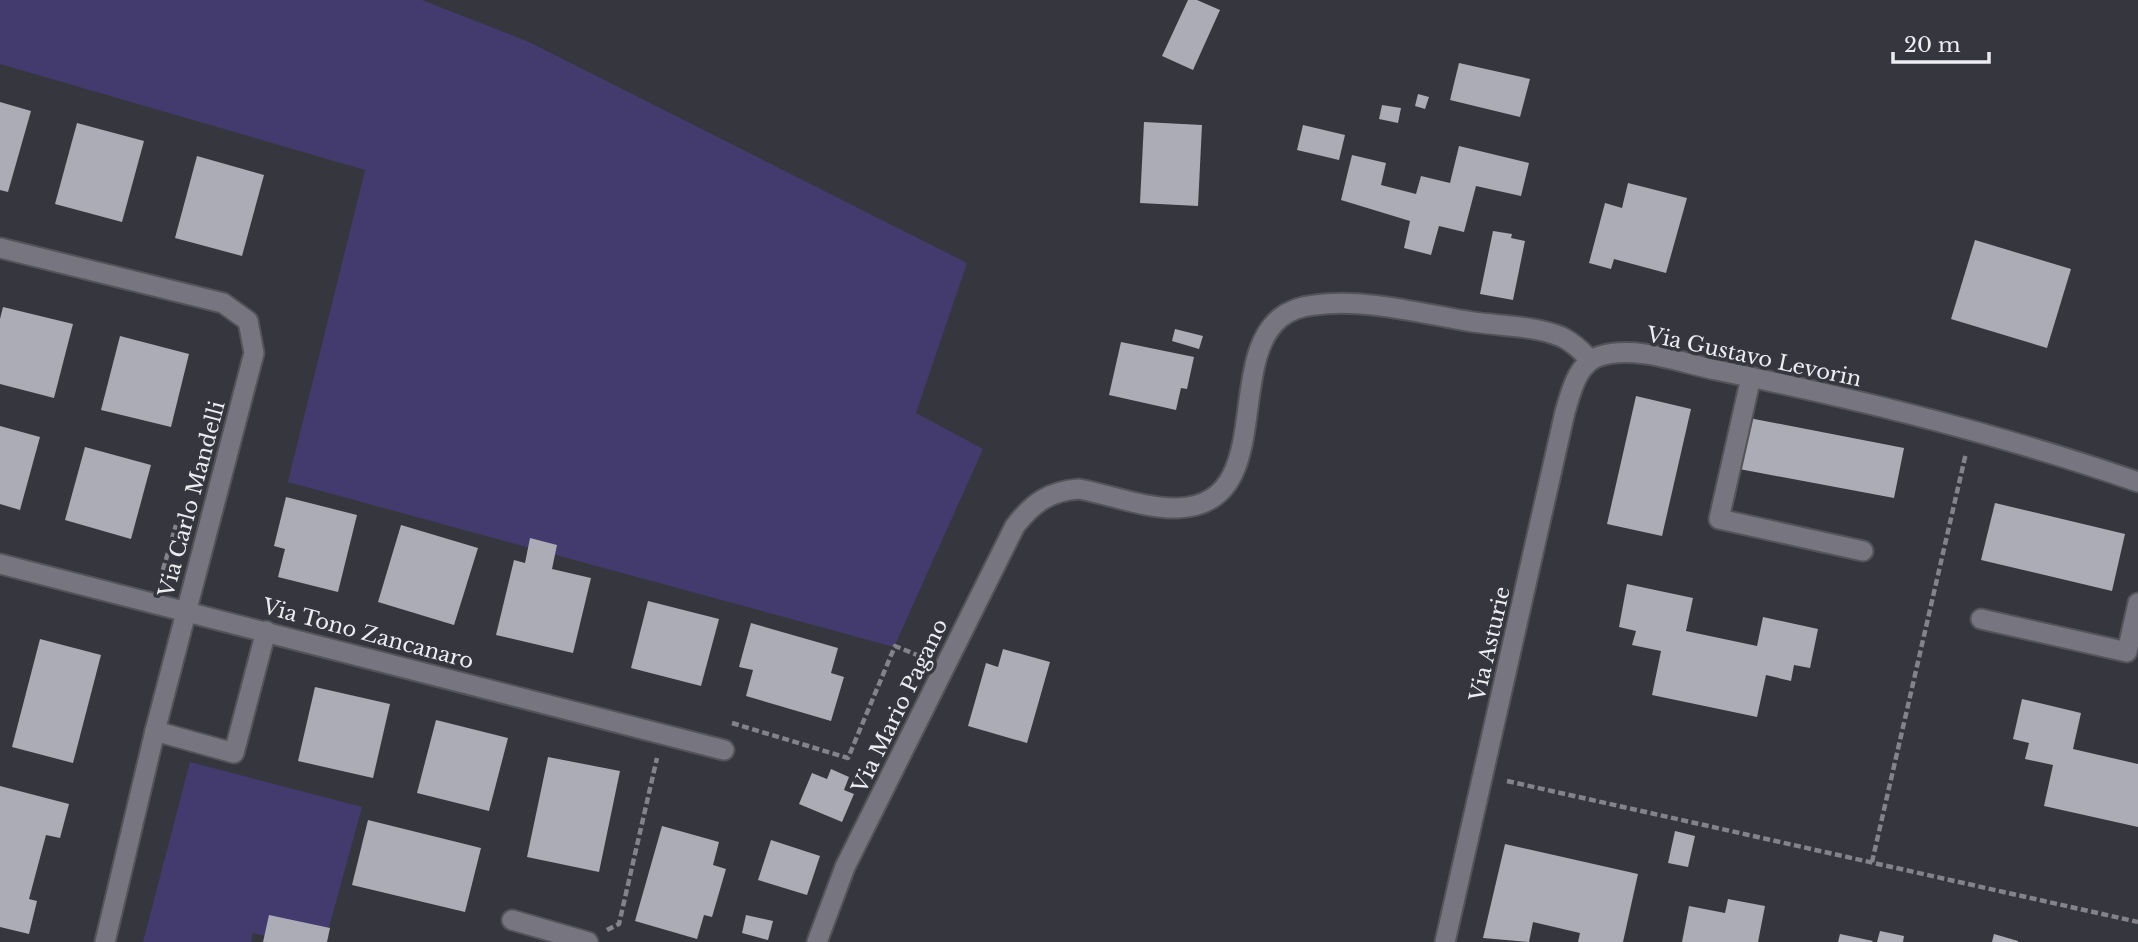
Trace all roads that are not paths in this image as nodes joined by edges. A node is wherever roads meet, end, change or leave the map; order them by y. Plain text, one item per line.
1 (0, 248) edge
2 (1590, 360) junction
3 (1751, 377) junction
4 (2138, 482) edge
5 (1863, 551) dead end
6 (0, 565) edge
7 (2138, 603) edge
8 (186, 610) junction
9 (1981, 620) dead end
10 (266, 631) junction
11 (155, 731) junction
12 (724, 750) dead end
13 (512, 920) dead end
14 (588, 941) edge
15 (105, 942) edge
16 (817, 942) edge
17 (1445, 942) edge

1 - 8 street, Via Carlo Mandelli
2 - 3 street, Via Gustavo Levorin
2 - 16 street, Via Mario Pagano
2 - 17 street, Via Asturie
3 - 4 street, Via Gustavo Levorin
3 - 5 street
6 - 8 street, Via Tono Zancanaro
7 - 9 street
8 - 10 street, Via Tono Zancanaro
8 - 11 street, Via Carlo Mandelli
10 - 11 street
10 - 12 street, Via Tono Zancanaro
11 - 15 street, Via Carlo Mandelli
13 - 14 street

